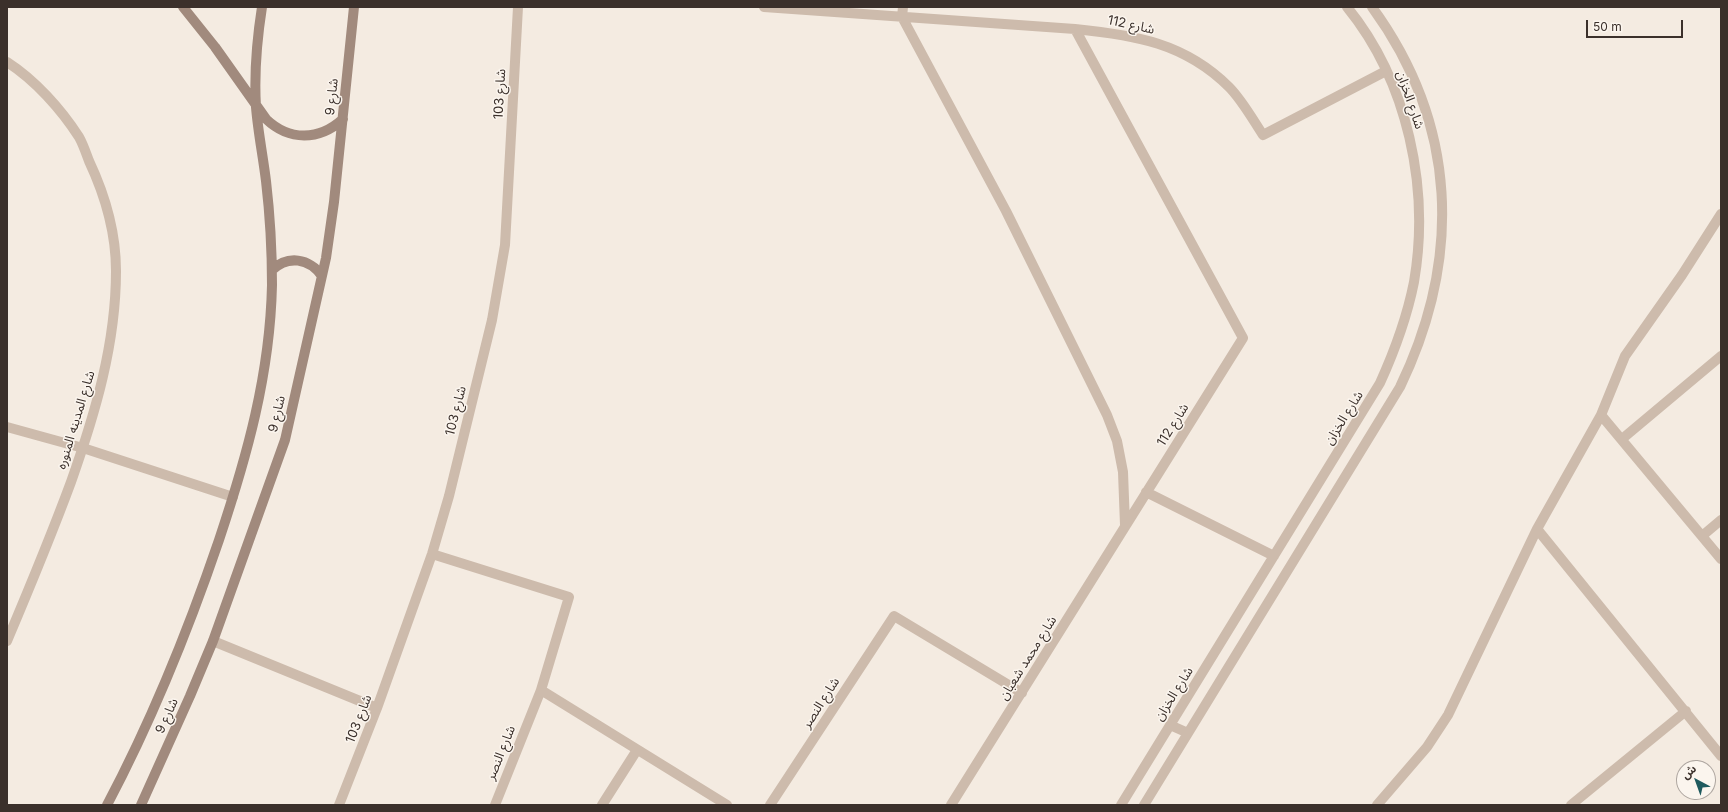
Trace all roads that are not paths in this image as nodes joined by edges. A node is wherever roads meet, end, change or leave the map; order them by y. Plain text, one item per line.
1 (183, 7) edge
2 (262, 7) edge
3 (354, 7) edge
4 (518, 7) edge
5 (764, 7) edge
6 (1347, 7) edge
7 (1372, 7) edge
8 (903, 12) edge
9 (1075, 29) junction
10 (7, 62) edge
11 (1386, 70) junction
12 (256, 105) junction
13 (343, 119) junction
14 (1721, 214) edge
15 (272, 270) junction
16 (322, 276) junction
17 (1721, 356) edge
18 (1601, 415) junction
19 (7, 427) edge
20 (1622, 439) junction
21 (83, 448) junction
22 (1146, 492) junction
23 (233, 497) junction
24 (1721, 520) edge
25 (1125, 524) junction
26 (1537, 529) junction
27 (1702, 536) junction
28 (432, 554) junction
29 (1274, 556) junction
30 (1721, 559) edge
31 (7, 641) edge
32 (213, 641) junction
33 (541, 690) junction
34 (1022, 693) junction
35 (377, 708) junction
36 (1686, 711) junction
37 (1170, 724) junction
38 (1188, 733) junction
39 (637, 750) junction
40 (1721, 756) edge
41 (108, 805) edge
42 (141, 805) edge
43 (339, 805) edge
44 (495, 805) edge
45 (602, 805) edge
46 (727, 805) edge
47 (770, 805) edge
48 (951, 805) edge
49 (1121, 805) edge
50 (1144, 805) edge
51 (1377, 805) edge
52 (1571, 805) edge

1 - 12 main road
2 - 12 main road, شارع 9
3 - 13 main road, شارع 9
4 - 28 street, شارع 103
5 - 8 street, شارع 112
6 - 11 street, شارع الخزان
7 - 38 street, شارع الخزان
8 - 9 street, شارع 112
8 - 25 street
9 - 11 street, شارع 112
9 - 22 street, شارع 112
10 - 21 street, شارع المدينه المنوره
11 - 29 street, شارع الخزان
12 - 13 main road
12 - 15 main road, شارع 9
13 - 16 main road, شارع 9
14 - 18 street
15 - 16 main road
15 - 23 main road, شارع 9
16 - 32 main road, شارع 9
17 - 20 street
18 - 20 street
18 - 26 street
19 - 21 street
20 - 27 street
21 - 23 street
21 - 31 street, شارع المدينه المنوره
22 - 25 street, شارع 112
22 - 29 street
23 - 41 main road, شارع 9
24 - 27 street
25 - 34 street, شارع محمد شعبان
26 - 36 street
26 - 51 street
27 - 30 street
28 - 33 street, شارع النصر
28 - 35 street, شارع 103
29 - 37 street, شارع الخزان
32 - 35 street
32 - 42 main road, شارع 9
33 - 39 street
33 - 44 street, شارع النصر
34 - 47 street, شارع النصر
34 - 48 street, شارع محمد شعبان
35 - 43 street, شارع 103
36 - 40 street
36 - 52 street
37 - 38 street
37 - 49 street, شارع الخزان
38 - 50 street, شارع الخزان
39 - 45 street
39 - 46 street

